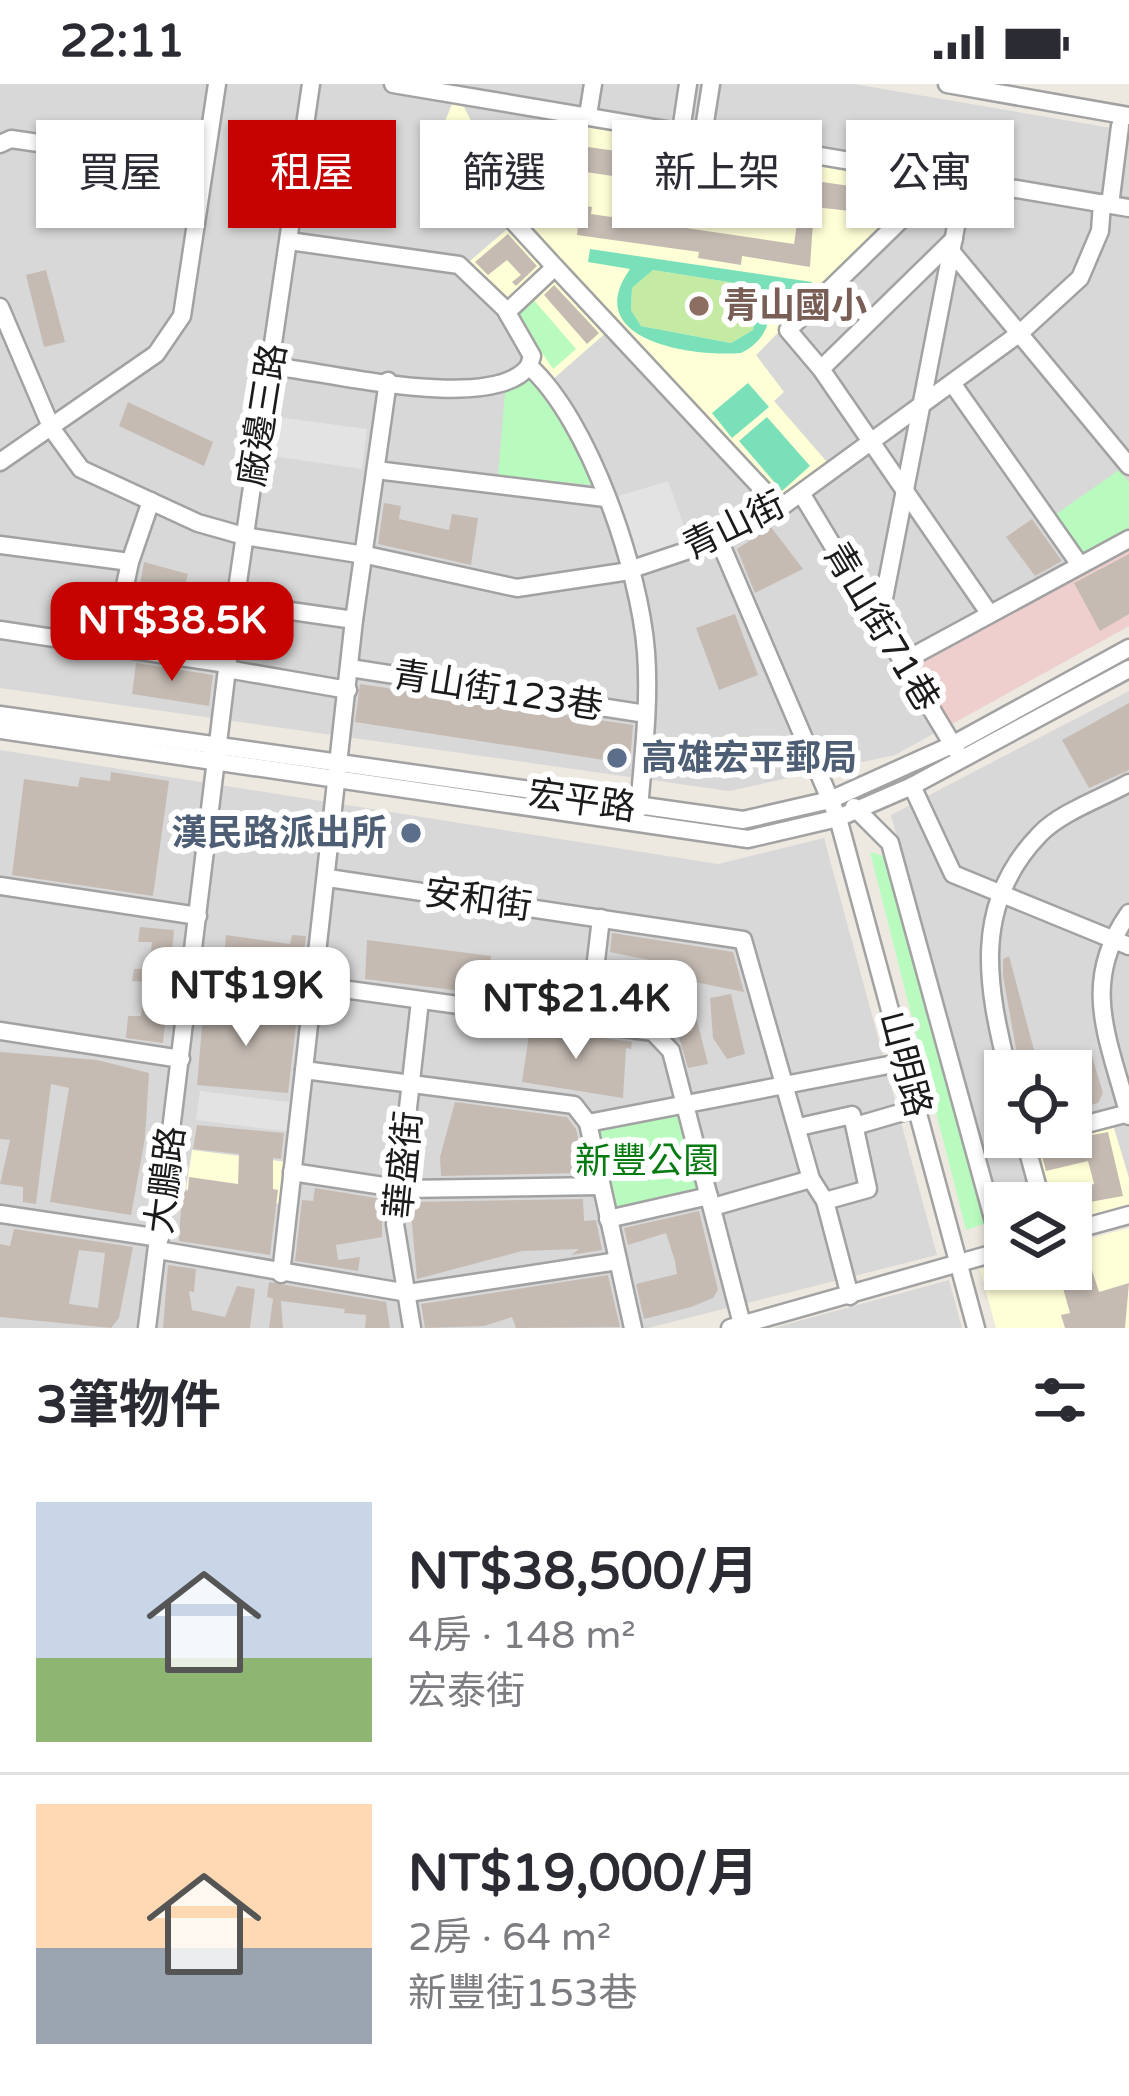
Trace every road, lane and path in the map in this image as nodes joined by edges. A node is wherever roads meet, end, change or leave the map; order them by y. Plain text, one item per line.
1 (217, 84) edge
2 (311, 84) edge
3 (393, 84) edge
4 (593, 84) edge
5 (688, 84) edge
6 (711, 84) edge
7 (947, 84) edge
8 (588, 115) junction
9 (617, 120) edge
10 (683, 120) edge
11 (705, 120) edge
12 (1125, 121) edge
13 (36, 143) edge
14 (0, 144) edge
15 (204, 167) edge
16 (1014, 188) edge
17 (1114, 205) edge
18 (195, 228) edge
19 (519, 228) edge
20 (893, 228) edge
21 (956, 228) edge
22 (289, 241) junction
23 (953, 245) junction
24 (555, 267) junction
25 (0, 307) edge
26 (507, 313) junction
27 (1021, 332) junction
28 (272, 365) junction
29 (529, 366) junction
30 (821, 369) junction
31 (388, 381) junction
32 (952, 383) junction
33 (922, 400) junction
34 (52, 429) junction
35 (871, 441) junction
36 (0, 462) edge
37 (1129, 466) edge
38 (376, 470) junction
39 (905, 492) junction
40 (801, 493) junction
41 (605, 498) junction
42 (151, 501) junction
43 (780, 508) junction
44 (244, 536) junction
45 (1129, 539) edge
46 (719, 540) junction
47 (0, 545) edge
48 (364, 555) junction
49 (130, 562) junction
50 (1081, 565) junction
51 (627, 571) junction
52 (235, 603) junction
53 (989, 613) junction
54 (355, 620) junction
55 (880, 624) junction
56 (0, 630) edge
57 (112, 647) junction
58 (1129, 648) edge
59 (902, 662) junction
60 (227, 666) junction
61 (350, 668) junction
62 (1129, 669) edge
63 (348, 690) junction
64 (646, 714) junction
65 (0, 715) edge
66 (0, 730) edge
67 (957, 753) junction
68 (217, 754) junction
69 (340, 774) junction
70 (1129, 783) edge
71 (912, 786) junction
72 (860, 808) junction
73 (639, 809) junction
74 (834, 809) junction
75 (615, 823) junction
76 (328, 878) junction
77 (0, 886) edge
78 (1003, 892) junction
79 (1129, 913) edge
80 (198, 916) junction
81 (602, 918) junction
82 (1120, 942) edge
83 (191, 968) junction
84 (314, 984) junction
85 (420, 1001) junction
86 (589, 1021) junction
87 (0, 1031) edge
88 (1003, 1050) edge
89 (1121, 1053) edge
90 (181, 1059) junction
91 (904, 1062) junction
92 (304, 1070) junction
93 (412, 1084) junction
94 (788, 1088) junction
95 (688, 1105) junction
96 (916, 1108) junction
97 (1129, 1114) edge
98 (588, 1124) junction
99 (1092, 1124) edge
100 (855, 1126) junction
101 (799, 1127) junction
102 (292, 1172) junction
103 (812, 1179) junction
104 (985, 1182) edge
105 (601, 1186) junction
106 (403, 1189) junction
107 (825, 1201) junction
108 (711, 1202) junction
109 (0, 1214) edge
110 (1129, 1215) edge
111 (608, 1219) junction
112 (1092, 1225) edge
113 (159, 1244) junction
114 (984, 1257) edge
115 (618, 1261) junction
116 (958, 1264) junction
117 (280, 1274) junction
118 (407, 1293) junction
119 (850, 1296) junction
120 (739, 1327) edge
121 (147, 1328) edge
122 (412, 1328) edge
123 (634, 1328) edge
124 (976, 1328) edge

1 - 15 street
2 - 22 street, 廠邊三路
3 - 8 street
4 - 8 street
5 - 10 street
6 - 11 street
7 - 12 street
8 - 9 street
12 - 17 street, 青山街
13 - 14 street
16 - 17 street
17 - 27 street, 青山街
18 - 34 street
19 - 24 street
20 - 30 street
21 - 23 street
22 - 26 street
22 - 28 street, 廠邊三路
23 - 27 street
23 - 30 street
23 - 33 street
24 - 26 street
24 - 43 street
25 - 34 street, 青山街
26 - 29 street
27 - 32 street, 青山街
27 - 37 street
28 - 31 street
28 - 44 street, 廠邊三路
29 - 31 street
29 - 41 street
30 - 35 street
31 - 38 street, 青山街123巷
32 - 33 street, 青山街
32 - 50 street
33 - 35 street, 青山街
33 - 39 street
34 - 36 street
34 - 42 street, 青山街
35 - 39 street
35 - 40 street, 青山街
38 - 41 street
38 - 48 street, 青山街123巷
39 - 53 street
39 - 55 street
40 - 43 street, 青山街
40 - 55 street, 青山街71巷
41 - 51 street
42 - 44 street, 青山街
42 - 49 street
43 - 46 street, 青山街
44 - 48 street, 青山街
44 - 52 street, 廠邊三路
45 - 50 street
46 - 51 street, 青山街
46 - 74 street, 山明路
47 - 49 street
48 - 51 street, 青山街
48 - 54 street, 青山街123巷
49 - 57 street
50 - 53 street
51 - 64 street
52 - 54 street
52 - 60 street, 廠邊三路
53 - 59 street
54 - 61 street, 青山街123巷
55 - 59 street, 青山街71巷
56 - 57 street
57 - 60 street
58 - 67 street, 宏平路
59 - 67 street, 青山街71巷
60 - 63 street
60 - 68 street, 廠邊三路
61 - 63 street, 青山街123巷
61 - 64 street, 青山街123巷
62 - 67 street, 宏平路
63 - 69 street, 青山街123巷
64 - 73 street
65 - 68 street, 宏平路
66 - 68 street, 宏平路
67 - 71 street, 宏平路
67 - 74 street, 宏平路
68 - 69 street, 宏平路
68 - 80 street, 大鵬路
69 - 73 street, 宏平路
69 - 75 street, 宏平路
69 - 76 street, 青山街123巷
70 - 78 street
71 - 72 street, 宏平路
71 - 78 street
72 - 74 street, 宏平路
72 - 104 street, 山明路
73 - 74 street, 宏平路
73 - 75 street
74 - 75 street, 宏平路
74 - 91 street, 山明路
76 - 81 street, 安和街
76 - 84 street
77 - 80 street
78 - 82 street
78 - 88 street
79 - 82 street
80 - 83 street, 大鵬路
81 - 86 street
81 - 94 street, 安和街
82 - 89 street
83 - 84 street
83 - 90 street, 大鵬路
84 - 85 street
84 - 92 street
85 - 86 street
85 - 93 street, 華盛街
86 - 95 street
87 - 90 street
89 - 97 street
90 - 113 street, 大鵬路
91 - 94 street
91 - 96 street, 山明路
92 - 93 street
92 - 102 street
93 - 98 street
93 - 106 street, 華盛街
94 - 95 street
94 - 101 street, 安和街
95 - 98 street
95 - 108 street
96 - 100 street
96 - 116 street, 山明路
97 - 99 street
98 - 105 street
100 - 101 street
100 - 107 street
101 - 103 street, 安和街
102 - 106 street
102 - 117 street
103 - 107 street, 安和街
103 - 108 street
105 - 106 street
105 - 111 street
106 - 118 street, 華盛街
107 - 119 street, 安和街
108 - 111 street
108 - 120 street
109 - 113 street
110 - 112 street
111 - 115 street
113 - 117 street
113 - 121 street, 大鵬路
114 - 116 street
115 - 118 street
115 - 123 street
116 - 119 street
116 - 124 street, 山明路
117 - 118 street
118 - 122 street, 華盛街
119 - 120 street

